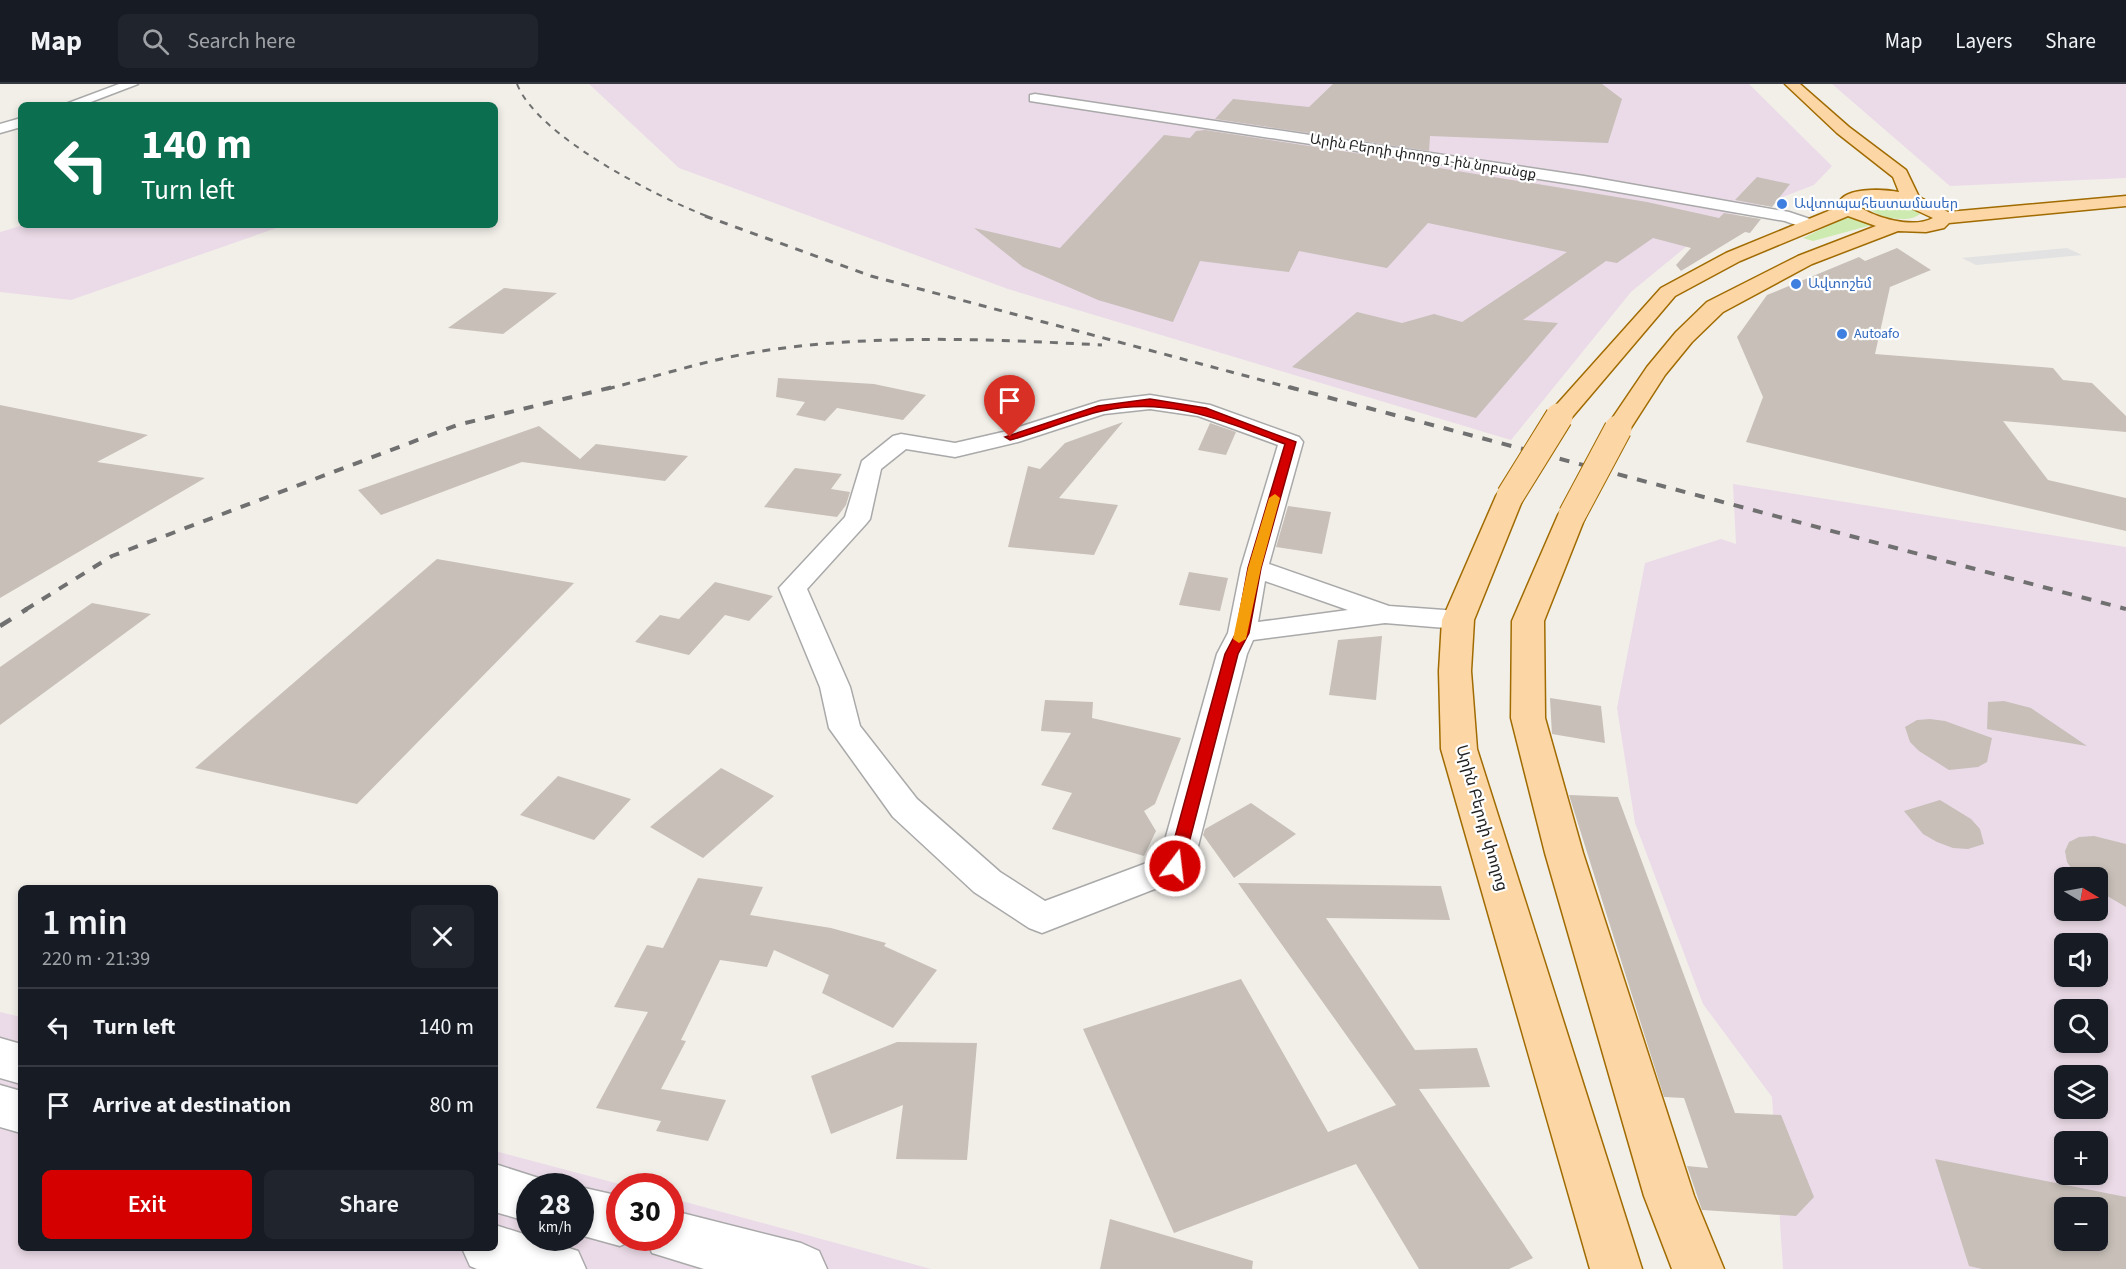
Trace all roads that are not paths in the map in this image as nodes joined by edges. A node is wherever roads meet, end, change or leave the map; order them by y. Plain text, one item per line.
1 (132, 84) edge
2 (1792, 84) edge
3 (1035, 98) dead end
4 (79, 102) edge
5 (18, 123) edge
6 (0, 129) edge
7 (1843, 130) junction
8 (1858, 162) dead end
9 (2126, 191) edge
10 (1856, 195) junction
11 (2126, 201) edge
12 (1918, 202) junction
13 (1944, 218) junction
14 (1810, 225) junction
15 (1897, 225) junction
16 (1254, 568) junction
17 (1385, 614) junction
18 (1458, 620) junction
19 (1242, 633) junction
20 (0, 1058) edge
21 (18, 1063) edge
22 (0, 1106) edge
23 (18, 1111) edge
24 (498, 1189) edge
25 (516, 1193) edge
26 (684, 1239) edge
27 (498, 1251) edge
28 (560, 1269) edge
29 (801, 1269) edge
30 (1616, 1269) edge
31 (1698, 1269) edge

1 - 4 street
2 - 7 main road
3 - 14 street, Արին Բերդի փողոց 1-ին նրբանցք
5 - 6 street
7 - 8 main road
7 - 12 main road
9 - 12 main road
10 - 12 main road
10 - 14 main road, Արին Բերդի փողոց
10 - 15 main road
11 - 13 main road
12 - 13 main road
13 - 15 main road
14 - 18 main road, Արին Բերդի փողոց, bridge
15 - 31 main road, bridge
16 - 17 street
16 - 19 street
16 - 19 street
17 - 18 street
17 - 19 street
18 - 30 main road, Արին Բերդի փողոց
20 - 21 street
22 - 23 street
24 - 25 street
26 - 29 street
27 - 28 street

